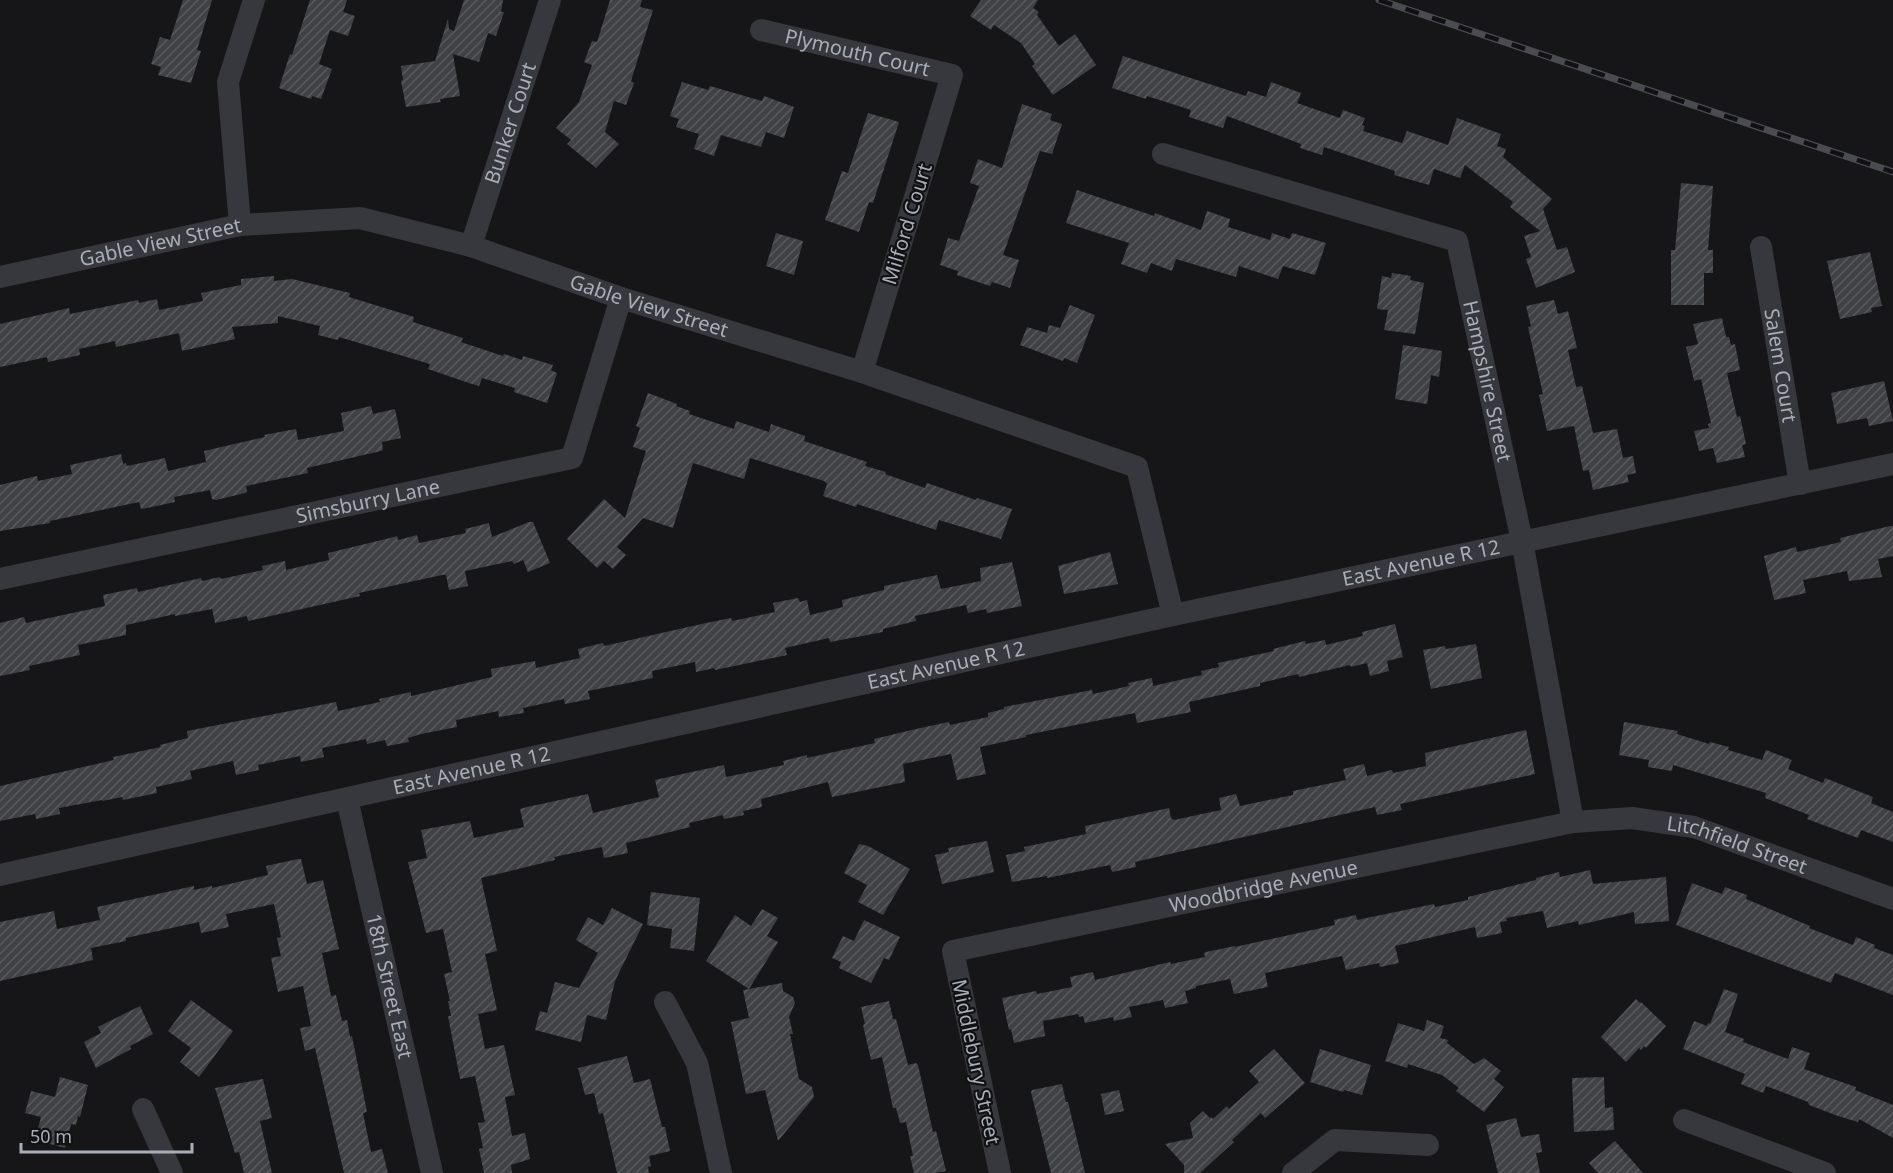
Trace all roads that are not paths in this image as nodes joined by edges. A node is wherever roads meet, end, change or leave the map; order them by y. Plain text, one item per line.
1 (254, 0) edge
2 (550, 0) edge
3 (761, 30) dead end
4 (952, 75) joint
5 (1163, 154) dead end
6 (240, 225) junction
7 (471, 246) junction
8 (1761, 248) dead end
9 (0, 277) edge
10 (621, 298) junction
11 (862, 372) junction
12 (1893, 464) edge
13 (1800, 484) junction
14 (1522, 541) junction
15 (0, 579) edge
16 (1173, 615) junction
17 (347, 799) junction
18 (1573, 822) junction
19 (0, 875) edge
20 (1893, 899) edge
21 (953, 951) joint
22 (665, 1002) dead end
23 (143, 1109) dead end
24 (1684, 1120) dead end
25 (1428, 1145) dead end
26 (172, 1173) edge
27 (432, 1173) edge
28 (721, 1173) edge
29 (1000, 1173) edge
30 (1293, 1173) edge
31 (1825, 1173) edge

1 - 6 street
2 - 7 street, Bunker Court
3 - 4 street, Plymouth Court
4 - 11 street, Milford Court
5 - 14 street, Hampshire Street
6 - 7 street, Gable View Street
6 - 9 street, Gable View Street
7 - 10 street, Gable View Street
8 - 13 street, Salem Court
10 - 11 street, Gable View Street
10 - 15 street, Simsburry Lane
11 - 16 street, Gable View Street
12 - 13 street, East Avenue R 12
13 - 14 street, East Avenue R 12
14 - 16 street, East Avenue R 12
14 - 18 street, Hampshire Street
16 - 17 street, East Avenue R 12
17 - 19 street, East Avenue R 12
17 - 27 street, 18th Street East
18 - 20 street, Litchfield Street
18 - 21 street, Woodbridge Avenue
21 - 29 street, Middlebury Street
22 - 28 street
23 - 26 street
24 - 31 street
25 - 30 street

